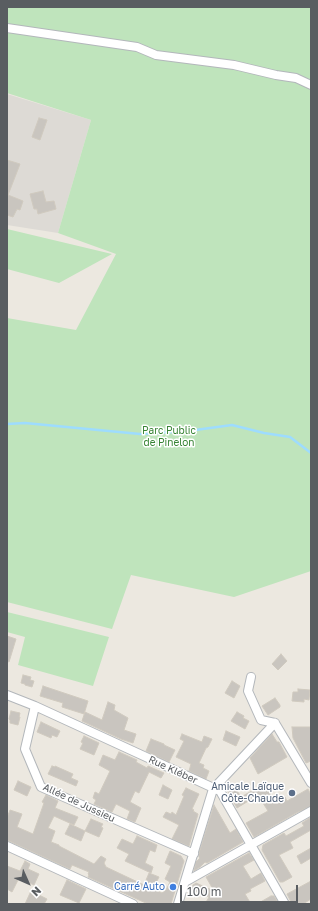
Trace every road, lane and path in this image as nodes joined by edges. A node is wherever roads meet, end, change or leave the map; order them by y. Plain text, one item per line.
1 (7, 28) edge
2 (311, 85) edge
3 (251, 677) dead end
4 (7, 695) edge
5 (35, 706) junction
6 (276, 723) junction
7 (311, 783) edge
8 (213, 789) junction
9 (311, 811) edge
10 (251, 845) junction
11 (7, 846) edge
12 (194, 854) junction
13 (185, 882) junction
14 (133, 904) edge
15 (178, 904) edge
16 (285, 904) edge

1 - 2 street
3 - 6 street
4 - 5 street, Rue Kléber
5 - 8 street, Rue Kléber
5 - 12 street, Allée de Jussieu
6 - 7 street
6 - 8 street
8 - 10 street, Rue Kléber
8 - 12 street
9 - 10 street
10 - 13 street
10 - 16 street, Rue Kléber
11 - 14 street
12 - 13 street
13 - 15 street

